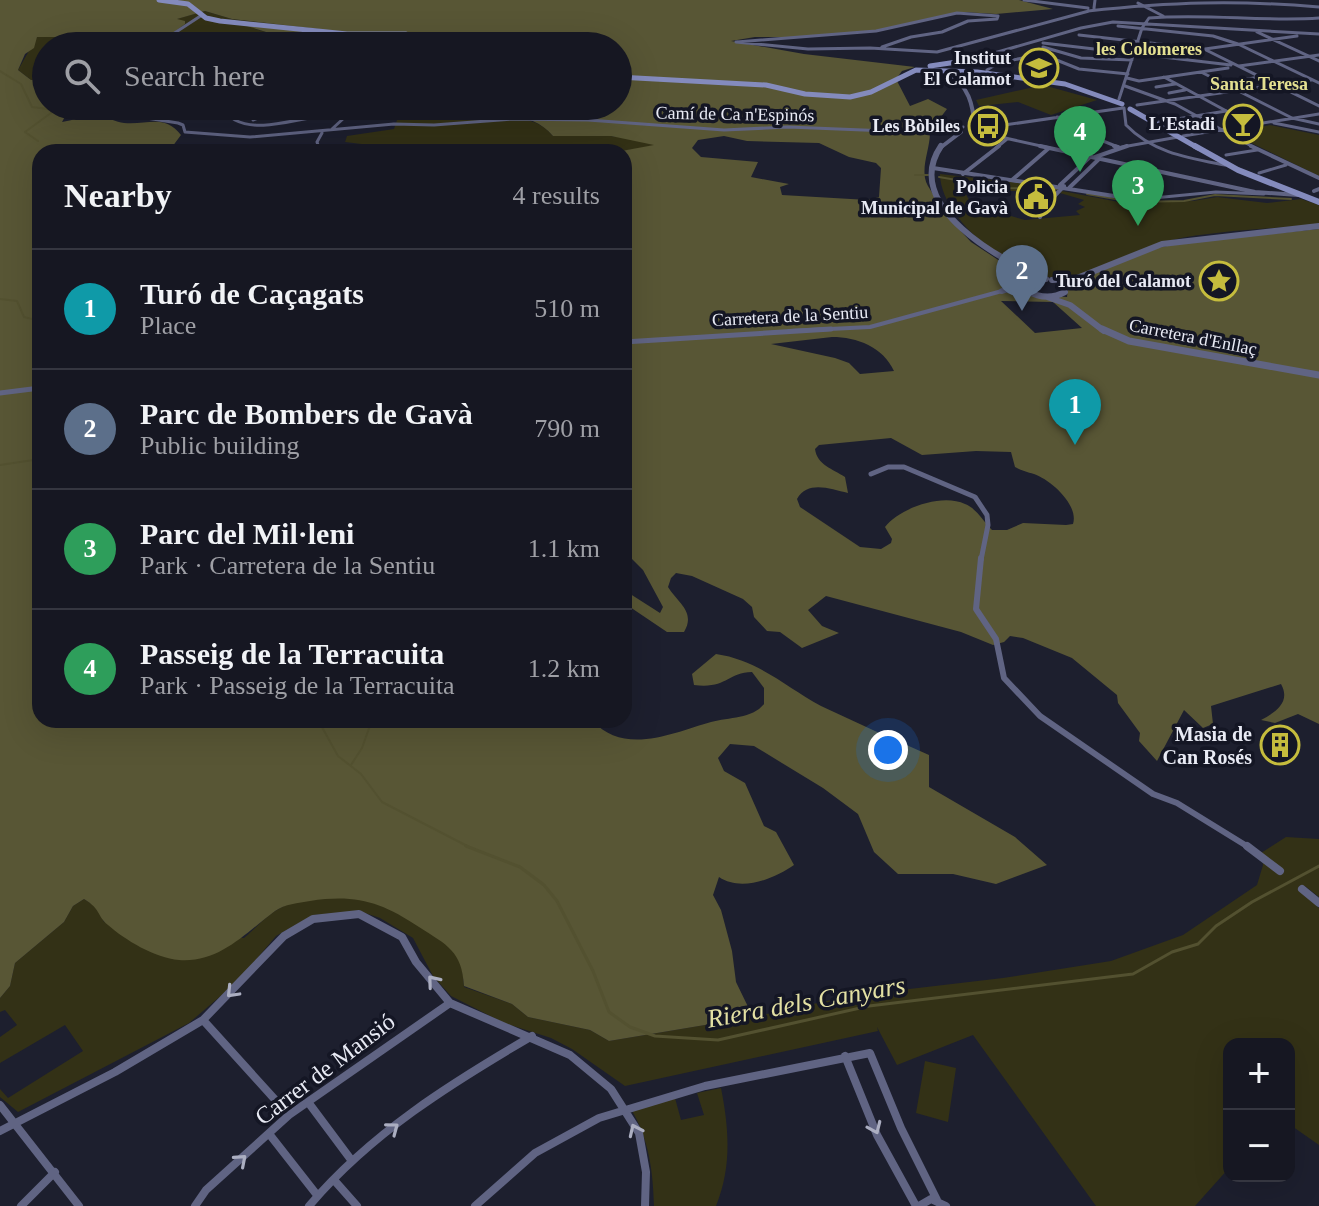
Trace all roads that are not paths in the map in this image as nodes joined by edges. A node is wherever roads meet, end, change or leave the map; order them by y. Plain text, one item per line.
1 (159, 0) edge
2 (167, 0) edge
3 (1024, 0) edge
4 (1129, 0) edge
5 (1286, 0) edge
6 (1138, 3) junction
7 (1317, 4) edge
8 (1092, 8) edge
9 (199, 16) junction
10 (1163, 16) junction
11 (1319, 18) edge
12 (1142, 24) junction
13 (1118, 26) dead end
14 (1256, 31) junction
15 (177, 32) edge
16 (331, 32) edge
17 (1211, 33) junction
18 (1301, 34) junction
19 (1079, 35) dead end
20 (1319, 36) edge
21 (1273, 39) junction
22 (1139, 41) junction
23 (1238, 44) junction
24 (881, 48) junction
25 (958, 48) junction
26 (1204, 49) junction
27 (1059, 52) junction
28 (1134, 53) junction
29 (1154, 56) junction
30 (1309, 56) junction
31 (1042, 57) junction
32 (1319, 58) edge
33 (1132, 60) junction
34 (1274, 61) junction
35 (1238, 66) junction
36 (957, 67) junction
37 (987, 70) junction
38 (1201, 72) junction
39 (1127, 76) junction
40 (1164, 77) junction
41 (1260, 77) junction
42 (632, 78) edge
43 (1312, 79) junction
44 (1243, 80) dead end
45 (1319, 81) edge
46 (1175, 84) junction
47 (1275, 85) junction
48 (1125, 86) junction
49 (1156, 87) dead end
50 (1187, 90) junction
51 (1238, 91) junction
52 (1169, 93) dead end
53 (1198, 96) junction
54 (1169, 101) junction
55 (1128, 106) junction
56 (1319, 106) edge
57 (1226, 111) junction
58 (1319, 114) edge
59 (1196, 116) junction
60 (1057, 117) junction
61 (1292, 118) junction
62 (159, 120) edge
63 (239, 120) edge
64 (255, 120) edge
65 (305, 120) edge
66 (342, 120) edge
67 (499, 120) edge
68 (588, 120) edge
69 (250, 122) junction
70 (1159, 122) junction
71 (1267, 123) junction
72 (1319, 124) edge
73 (1252, 125) junction
74 (968, 130) junction
75 (1221, 130) junction
76 (327, 131) junction
77 (1319, 132) edge
78 (1181, 136) junction
79 (1008, 138) junction
80 (1146, 142) junction
81 (319, 144) edge
82 (1118, 147) junction
83 (1049, 148) junction
84 (1257, 150) junction
85 (1226, 155) dead end
86 (1095, 157) junction
87 (1228, 165) junction
88 (1286, 165) junction
89 (1142, 167) junction
90 (1259, 173) dead end
91 (933, 174) junction
92 (963, 174) junction
93 (1319, 178) edge
94 (1012, 180) junction
95 (1065, 186) junction
96 (1266, 194) junction
97 (1298, 195) junction
98 (1114, 196) junction
99 (1319, 200) edge
100 (1040, 217) dead end
101 (1319, 226) edge
102 (1020, 269) junction
103 (1074, 279) junction
104 (1049, 280) junction
105 (1028, 282) junction
106 (1065, 289) junction
107 (1002, 291) junction
108 (1037, 295) junction
109 (1047, 297) junction
110 (1070, 305) junction
111 (632, 341) edge
112 (1319, 375) edge
113 (32, 389) edge
114 (0, 393) edge
115 (871, 474) dead end
116 (1280, 871) dead end
117 (1302, 889) dead end
118 (1319, 903) edge
119 (450, 1003) junction
120 (203, 1020) junction
121 (532, 1036) junction
122 (845, 1056) junction
123 (308, 1102) junction
124 (0, 1105) edge
125 (623, 1107) junction
126 (289, 1115) junction
127 (17, 1123) junction
128 (0, 1131) edge
129 (270, 1135) junction
130 (352, 1161) junction
131 (55, 1172) junction
132 (334, 1180) junction
133 (317, 1195) junction
134 (937, 1200) junction
135 (21, 1206) edge
136 (79, 1206) edge
137 (195, 1206) edge
138 (309, 1206) edge
139 (357, 1206) edge
140 (475, 1206) edge
141 (645, 1206) edge
142 (918, 1206) edge
143 (946, 1206) edge

1 - 9 main road
2 - 9 main road
3 - 8 street
4 - 6 street
5 - 7 street
6 - 7 street
6 - 8 street
6 - 10 street
8 - 25 street
9 - 15 street
9 - 16 main road
10 - 11 street
10 - 12 street
12 - 13 street
12 - 14 street
12 - 17 street
12 - 22 street
12 - 36 street
14 - 18 street
14 - 20 street
14 - 21 street
17 - 23 street
17 - 26 street
18 - 20 street
18 - 21 street
19 - 22 street
21 - 23 street
21 - 30 street
22 - 26 street
22 - 28 street
23 - 26 street
23 - 34 street
24 - 24 street
24 - 25 street
25 - 36 street
26 - 29 street
26 - 35 street
27 - 28 street
27 - 31 street
27 - 33 street
28 - 29 street
28 - 33 street
29 - 35 street
30 - 32 street
30 - 34 street
31 - 37 street
31 - 39 street
33 - 39 street
34 - 35 street
34 - 43 street
35 - 38 street
35 - 41 street
36 - 37 main road
36 - 42 main road
36 - 55 main road
36 - 74 street
37 - 55 main road
38 - 40 street
38 - 51 street
39 - 40 street
39 - 48 street
40 - 46 street
41 - 44 street
41 - 47 street
43 - 45 street
43 - 47 street
46 - 49 street
46 - 50 street
47 - 51 street
47 - 56 street
48 - 54 street
48 - 55 street
50 - 52 street
50 - 53 street
51 - 53 street
51 - 61 street
53 - 54 street
53 - 57 street
54 - 55 street
54 - 59 street
55 - 60 street
55 - 70 main road
55 - 78 main road
55 - 80 street
57 - 59 street
57 - 73 street
58 - 61 street
59 - 70 street
59 - 75 street
60 - 74 street
60 - 82 street
61 - 71 street
61 - 72 street
62 - 76 street, Camí de Ca n'Espinós
63 - 69 street
64 - 69 street
65 - 69 street
66 - 76 street
67 - 76 street, Camí de Ca n'Espinós
68 - 74 street, Camí de Ca n'Espinós
70 - 78 main road
71 - 73 street
71 - 77 street
73 - 75 street
74 - 79 street, Camí de Ca n'Espinós
74 - 91 street
75 - 78 street
75 - 84 street
76 - 81 street
78 - 80 street
78 - 87 main road
78 - 99 main road
79 - 83 street, Camí de Ca n'Espinós
79 - 92 street
80 - 82 street
80 - 87 street
82 - 86 street
83 - 86 street, Camí de Ca n'Espinós
83 - 94 street
84 - 85 street
84 - 88 street
86 - 89 street, Camí de Ca n'Espinós
86 - 95 street
86 - 95 street
87 - 97 main road
88 - 90 street
88 - 93 street
89 - 96 street, Camí de Ca n'Espinós
89 - 98 street
91 - 92 street
91 - 102 street
92 - 94 street
94 - 95 street
95 - 98 street
95 - 100 street
96 - 97 street, Camí de Ca n'Espinós
96 - 98 street
97 - 99 main road
101 - 103 street
102 - 104 street
102 - 105 street
103 - 104 street
103 - 106 street
104 - 105 street, Carretera de la Sentiu
104 - 106 street
105 - 107 street, Carretera de la Sentiu
105 - 108 street
106 - 109 street
106 - 110 street
107 - 108 street, Carretera de la Sentiu
107 - 111 street, Carretera de la Sentiu
108 - 109 street, Carretera de la Sentiu
109 - 110 street, Carretera d'Enllaç
110 - 112 street, Carretera d'Enllaç
113 - 114 street
115 - 116 street
117 - 118 street
119 -> 120 street
119 - 121 street
119 - 123 street, Carrer de Mansió
120 - 126 street
120 - 127 street
121 - 125 street
130 -> 121 street
122 - 125 street
122 - 134 street
122 -> 142 street
123 - 126 street, Carrer de Mansió
123 - 130 street
124 - 127 street
125 - 140 street
141 -> 125 street
126 - 129 street, Carrer de Mansió
127 - 128 street
127 - 131 street
129 - 133 street
137 -> 129 street, Carrer de Mansió
130 - 132 street
131 - 135 street
131 - 136 street
132 - 133 street
132 - 139 street
133 - 138 street
134 - 142 street
134 - 143 street

